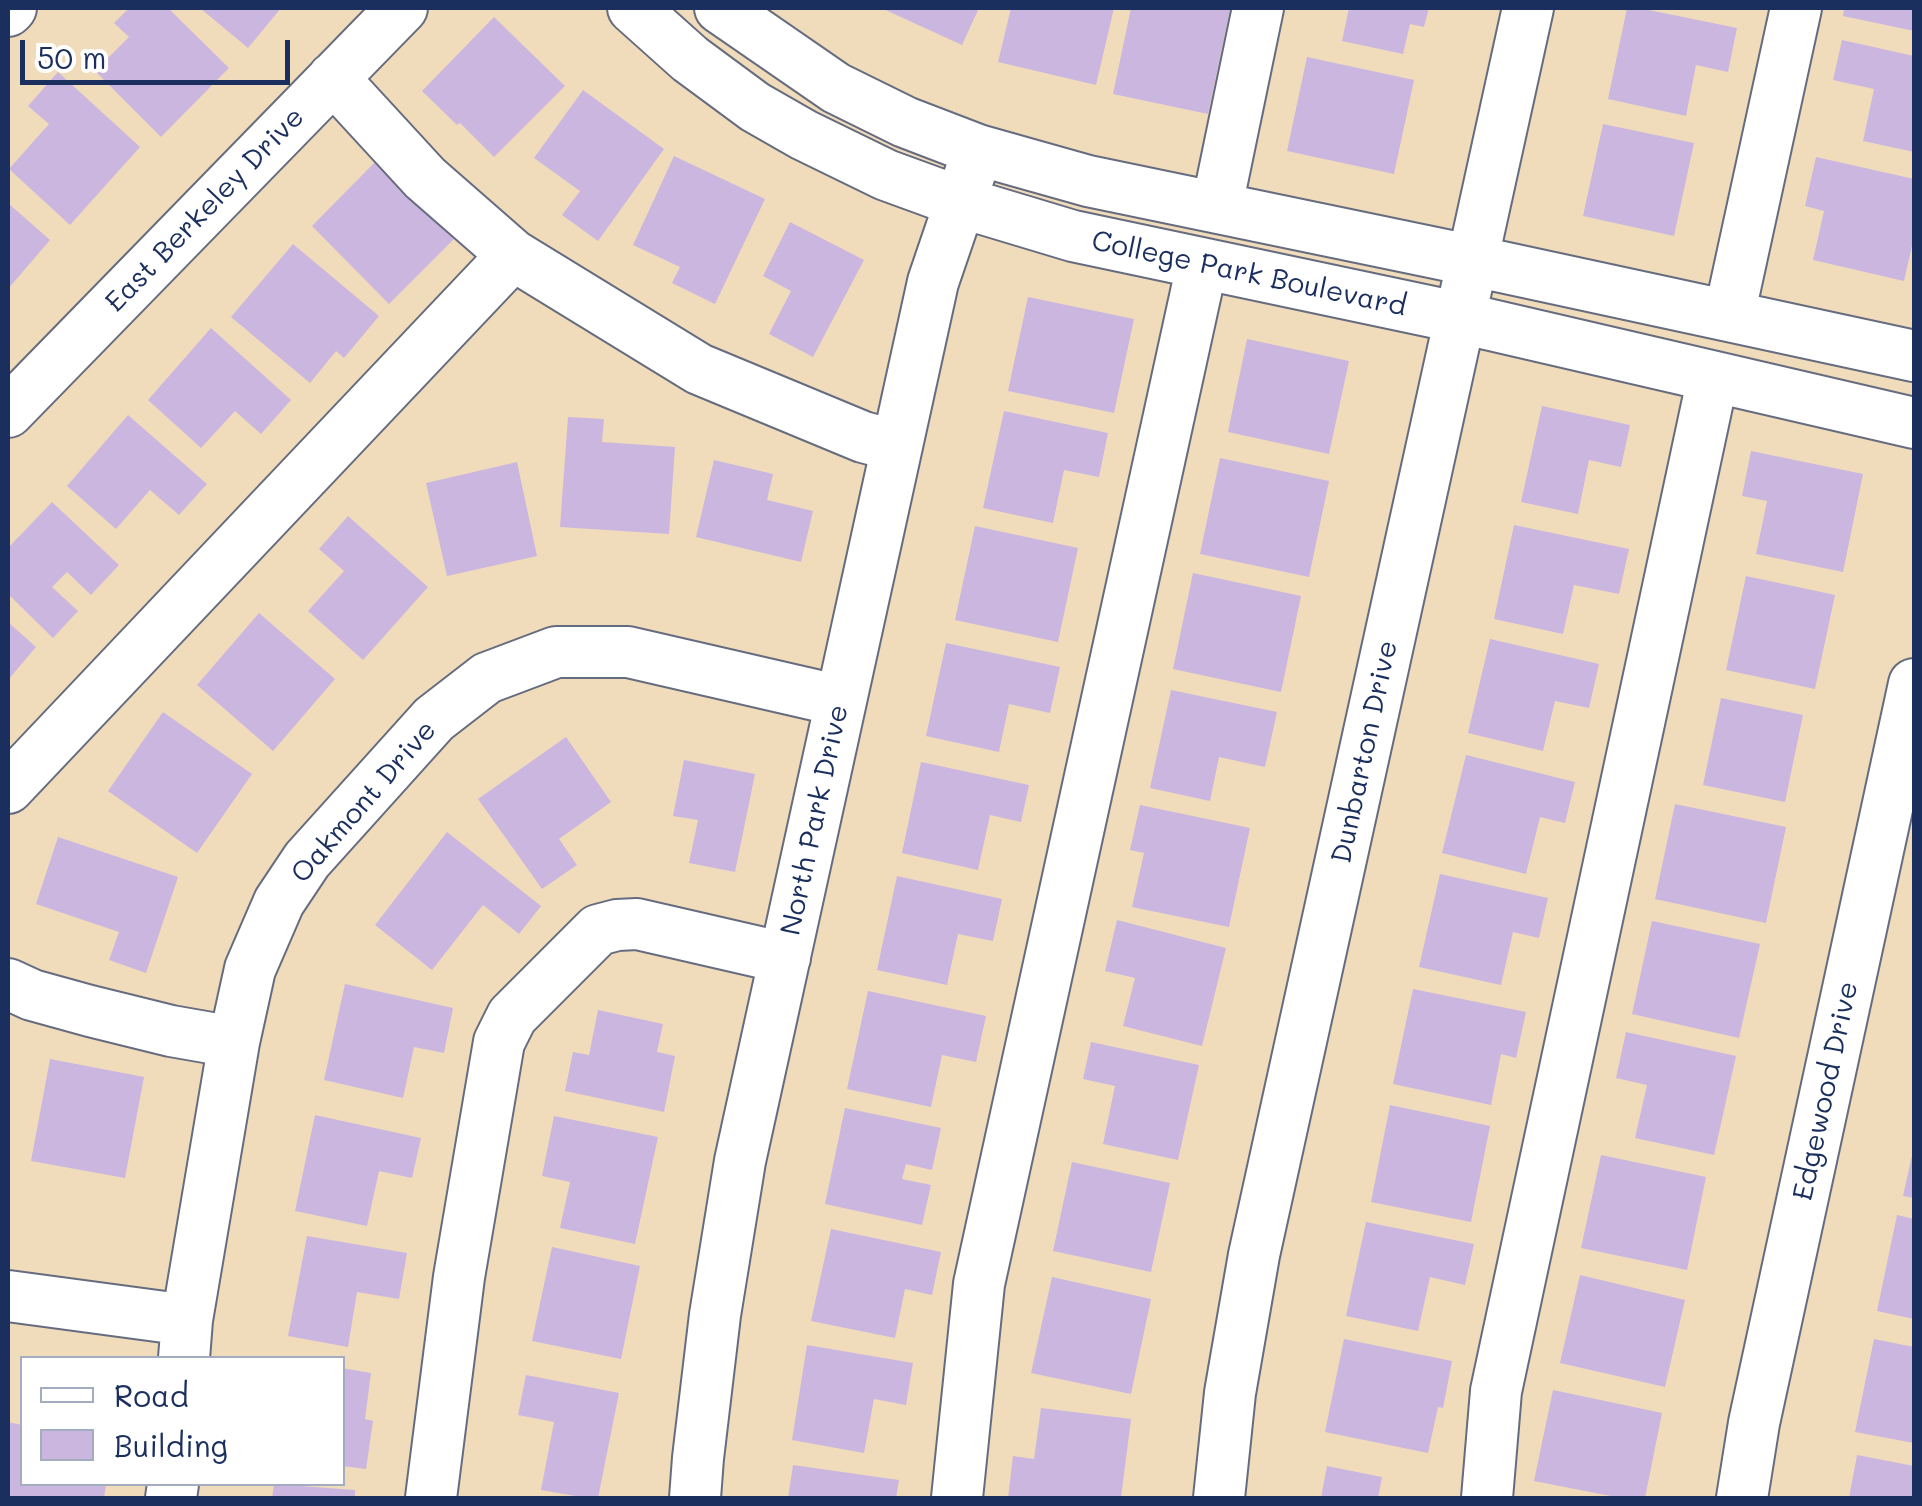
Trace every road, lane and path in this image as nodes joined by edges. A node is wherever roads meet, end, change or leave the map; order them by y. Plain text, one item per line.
1 (402, 8) edge
2 (633, 8) edge
3 (720, 8) edge
4 (1258, 8) edge
5 (1528, 8) edge
6 (1796, 8) edge
7 (333, 78) junction
8 (978, 150) junction
9 (960, 202) junction
10 (1216, 206) junction
11 (513, 254) junction
12 (1474, 260) junction
13 (1202, 265) junction
14 (1728, 316) junction
15 (1462, 318) junction
16 (1914, 356) edge
17 (1713, 376) junction
18 (8, 412) edge
19 (1914, 424) edge
20 (897, 446) junction
21 (1914, 684) edge
22 (840, 701) junction
23 (8, 788) edge
24 (784, 958) junction
25 (8, 984) edge
26 (234, 1042) junction
27 (8, 1296) edge
28 (186, 1339) edge
29 (431, 1498) edge
30 (695, 1498) edge
31 (957, 1498) edge
32 (1219, 1498) edge
33 (1487, 1498) edge
34 (1742, 1498) edge

1 - 7 street, East Berkeley Drive
2 - 9 street, College Park Boulevard
3 - 8 street
4 - 10 street
5 - 12 street, Dunbarton Drive
6 - 14 street
7 - 11 street
7 - 18 street, East Berkeley Drive
8 - 9 street, North Park Drive
8 - 10 street
9 - 13 street, College Park Boulevard
9 - 20 street, North Park Drive
10 - 12 street
11 - 20 street
11 - 23 street
12 - 14 street
12 - 15 street, Dunbarton Drive
13 - 15 street, College Park Boulevard
13 - 31 street
14 - 16 street
15 - 17 street, College Park Boulevard
15 - 32 street, Dunbarton Drive
17 - 19 street, College Park Boulevard
17 - 33 street
20 - 22 street, North Park Drive
21 - 34 street, Edgewood Drive
22 - 24 street, North Park Drive
22 - 26 street, Oakmont Drive
24 - 29 street
24 - 30 street, North Park Drive
25 - 26 street
26 - 28 street, Oakmont Drive
27 - 28 street

